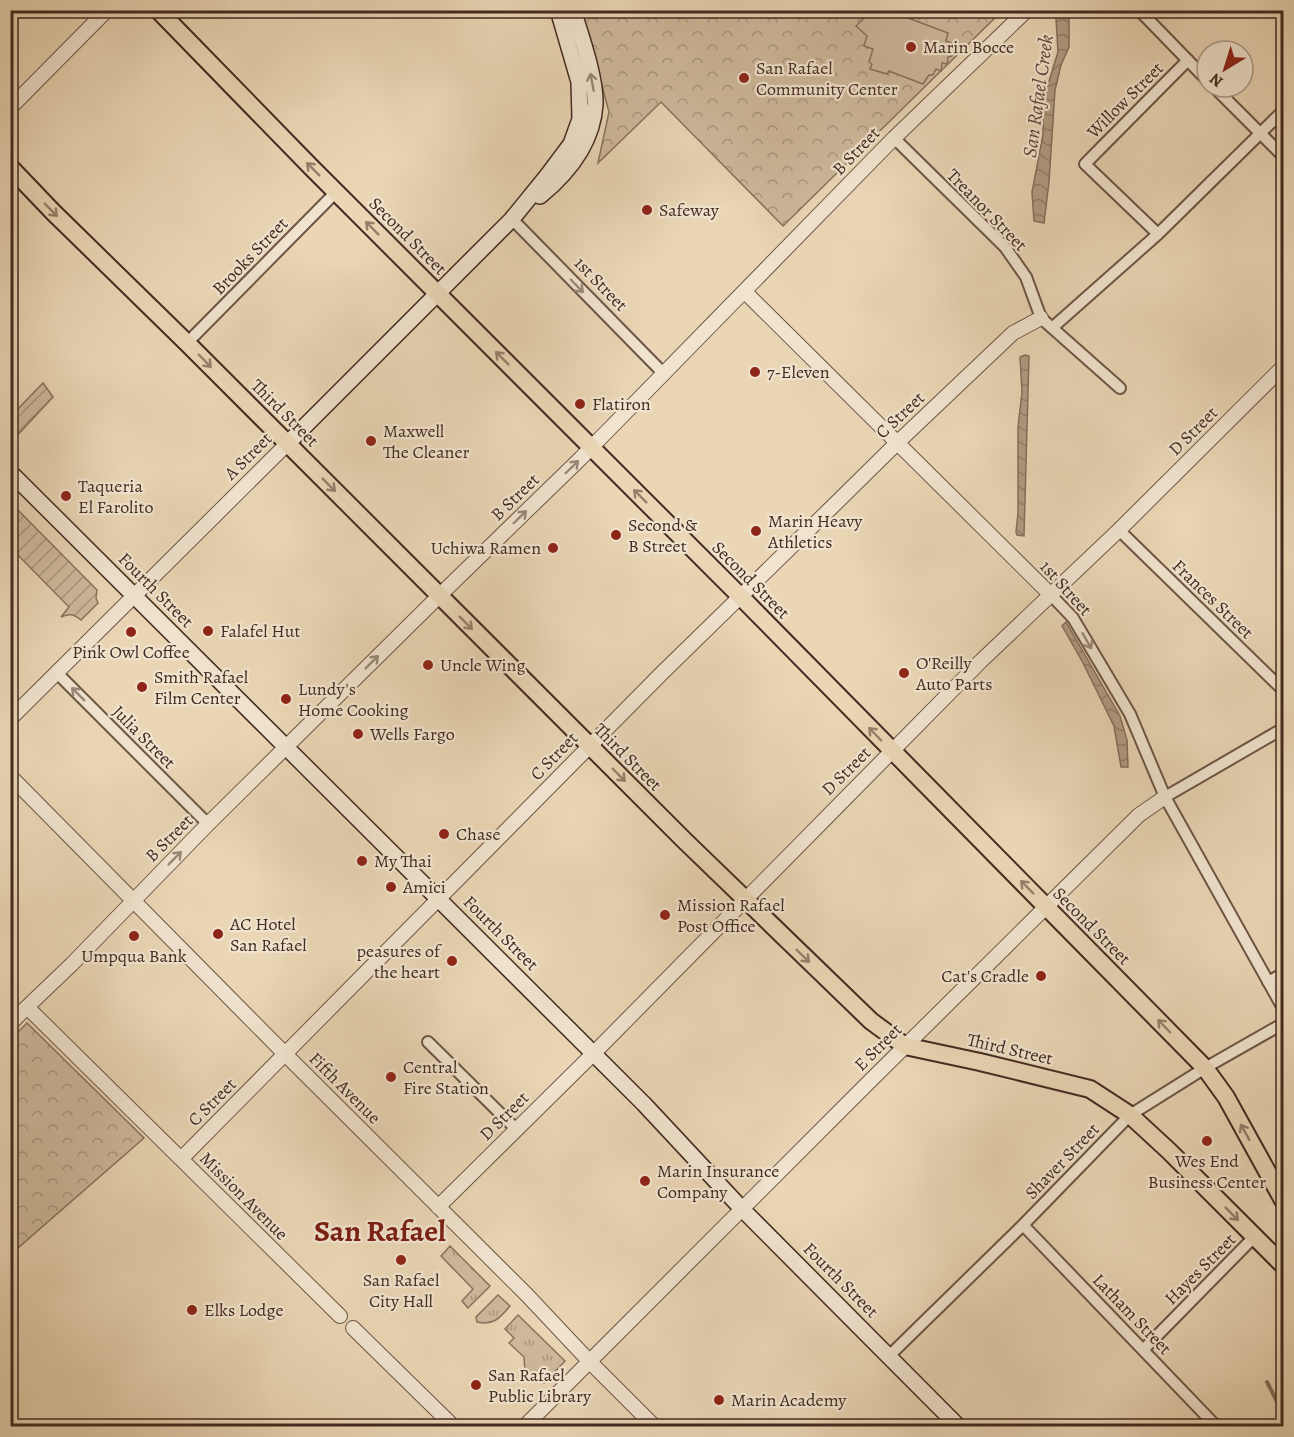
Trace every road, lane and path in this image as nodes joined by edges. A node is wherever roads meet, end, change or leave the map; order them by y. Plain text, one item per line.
1 (107, 10) edge
2 (158, 10) edge
3 (558, 10) edge
4 (573, 10) edge
5 (1027, 10) edge
6 (1140, 10) edge
7 (1188, 60) junction
8 (1195, 67) edge
9 (1226, 99) edge
10 (10, 108) edge
11 (1284, 110) edge
12 (1260, 134) junction
13 (582, 136) junction
14 (894, 138) junction
15 (1284, 157) edge
16 (12, 174) edge
17 (336, 192) junction
18 (512, 219) junction
19 (1158, 234) junction
20 (745, 292) junction
21 (438, 293) junction
22 (1047, 323) junction
23 (188, 343) junction
24 (1284, 366) edge
25 (664, 374) junction
26 (1120, 388) dead end
27 (288, 443) junction
28 (897, 443) junction
29 (591, 448) junction
30 (10, 472) edge
31 (1119, 530) junction
32 (1051, 595) junction
33 (134, 596) junction
34 (439, 596) junction
35 (741, 597) junction
36 (57, 673) junction
37 (1284, 691) edge
38 (10, 719) edge
39 (1284, 729) edge
40 (589, 746) junction
41 (286, 748) junction
42 (891, 751) junction
43 (10, 776) edge
44 (1165, 797) junction
45 (208, 824) junction
46 (439, 899) junction
47 (133, 900) junction
48 (745, 900) junction
49 (1046, 907) junction
50 (1284, 974) edge
51 (1268, 982) junction
52 (27, 1007) junction
53 (1284, 1010) edge
54 (1284, 1023) edge
55 (10, 1024) edge
56 (428, 1042) dead end
57 (905, 1046) junction
58 (285, 1054) junction
59 (593, 1054) junction
60 (1205, 1068) junction
61 (1130, 1114) junction
62 (516, 1129) junction
63 (181, 1159) junction
64 (1284, 1202) edge
65 (438, 1207) junction
66 (742, 1209) junction
67 (1023, 1225) junction
68 (1254, 1237) junction
69 (1284, 1266) edge
70 (340, 1316) joint
71 (353, 1328) joint
72 (1143, 1350) junction
73 (889, 1356) junction
74 (590, 1362) junction
75 (453, 1426) edge
76 (525, 1426) edge
77 (654, 1426) edge
78 (958, 1426) edge
79 (1216, 1426) edge

1 - 10 street
17 -> 2 main road, Second Street
3 - 13 main road
13 -> 4 main road
5 - 14 street, B Street
6 - 7 street
7 - 8 street
7 - 19 street, Willow Street
9 - 12 street
11 - 12 street, C Street
12 - 15 street
12 - 19 street, C Street
13 - 18 main road, A Street
14 - 20 street, B Street
14 - 22 street, Treanor Street
16 -> 23 main road, Third Street
21 -> 17 main road, Second Street
17 - 23 street, Brooks Street
18 - 21 main road, A Street
18 -> 25 street, 1st Street
19 - 22 street, C Street
20 - 25 street, B Street
20 - 28 street, 1st Street
21 - 27 main road, A Street
29 -> 21 main road, Second Street
22 - 26 street, Treanor Street
22 - 28 street, C Street
23 -> 27 main road, Third Street
24 - 31 street, D Street
25 - 29 street, B Street
27 - 33 street, A Street
27 -> 34 main road, Third Street
28 - 32 street, 1st Street
28 - 35 street, C Street
34 -> 29 street, B Street
35 -> 29 main road, Second Street
30 - 33 main road, Fourth Street
31 - 32 street, D Street
31 - 37 street, Frances Street
32 - 42 street, D Street
32 -> 44 street, 1st Street
33 - 36 street, A Street
33 - 41 main road, Fourth Street
34 -> 40 main road, Third Street
41 -> 34 street, B Street
35 - 40 street, C Street
42 -> 35 main road, Second Street
36 - 38 street, A Street
45 -> 36 street, Julia Street
39 - 44 street, E Street
40 - 46 street, C Street
40 -> 48 main road, Third Street
41 - 45 street, B Street
41 - 46 main road, Fourth Street
42 - 48 street, D Street
49 -> 42 main road, Second Street
43 - 47 street, Fifth Avenue
44 - 49 street, E Street
44 - 51 street, 1st Street
47 -> 45 street, B Street
46 - 58 street, C Street
46 - 59 main road, Fourth Street
47 - 52 street, B Street
47 - 58 street, Fifth Avenue
48 -> 57 main road, Third Street
48 - 59 street, D Street
49 - 57 street, E Street
60 -> 49 main road, Second Street
50 - 51 street
51 - 53 street, 1st Street
52 - 55 street
52 - 63 street, Mission Avenue
54 - 60 street, Shaver Street
56 - 62 street
57 - 61 main road, Third Street
57 - 66 street, E Street
58 - 63 street, C Street
58 - 65 street, Fifth Avenue
59 - 62 street, D Street
59 - 66 main road, Fourth Street
60 - 61 street, Shaver Street
64 -> 60 main road, Second Street
61 - 67 street, Shaver Street
61 -> 68 main road, Third Street
62 - 65 street, D Street
63 - 70 street, Mission Avenue
65 - 74 street, Fifth Avenue
66 - 73 main road, Fourth Street
66 - 74 street, E Street
67 - 72 street, Latham Street
67 - 73 street, Shaver Street
68 - 69 main road, Third Street
68 - 72 street, Hayes Street
70 - 71 street, Mission Avenue
71 - 75 street, Mission Avenue
72 - 79 street, Latham Street
73 - 78 main road, Fourth Street
74 - 76 street, E Street
74 - 77 street, Fifth Avenue

